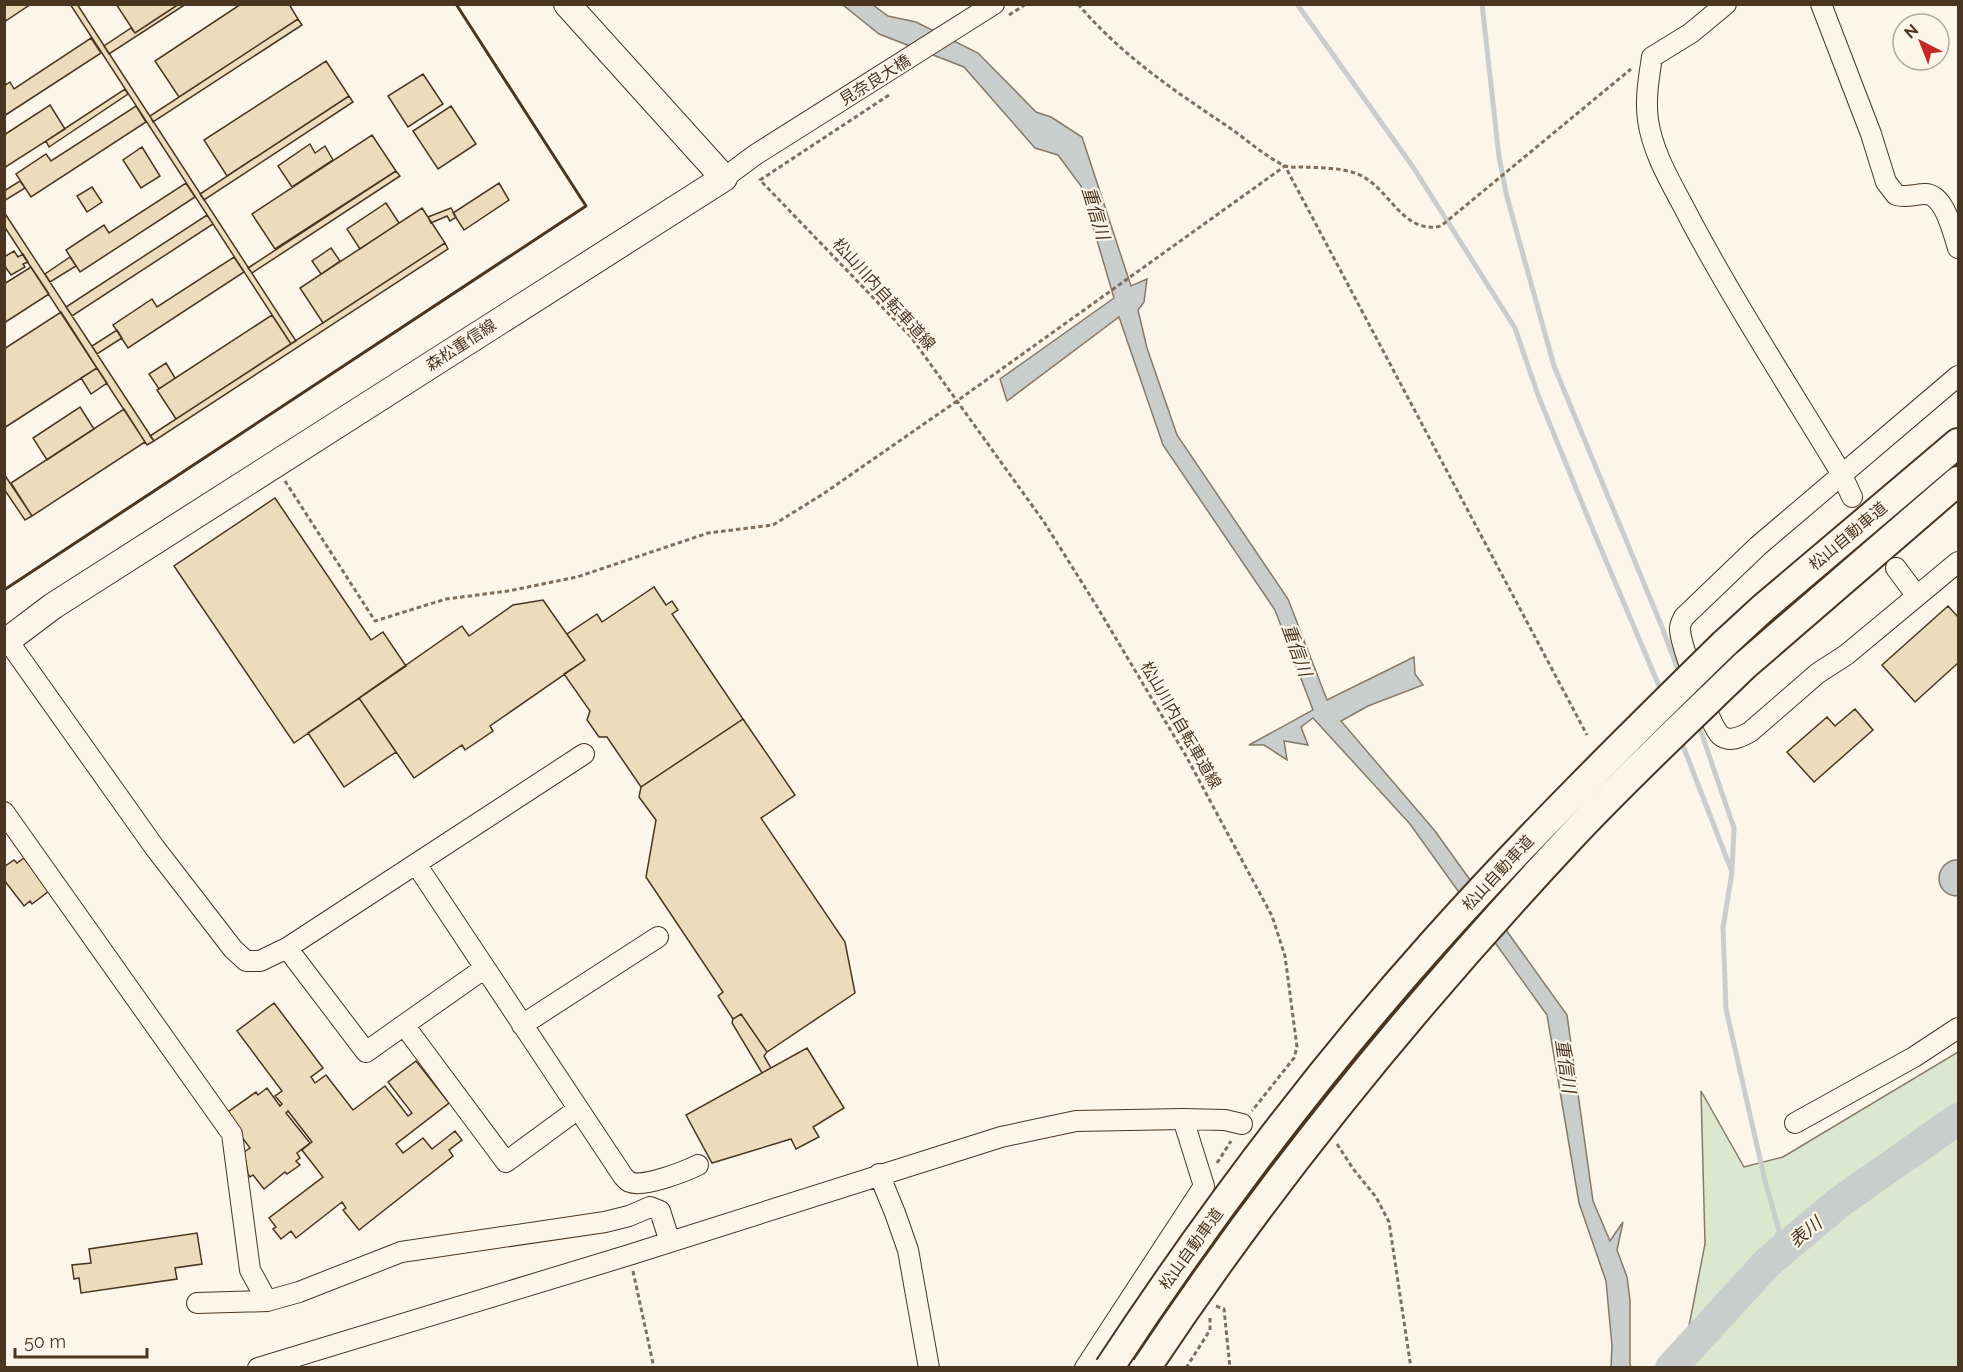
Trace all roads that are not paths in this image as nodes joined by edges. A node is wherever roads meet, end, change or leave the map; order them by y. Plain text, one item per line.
1 (567, 4) edge
2 (994, 4) edge
3 (1726, 4) edge
4 (1821, 4) edge
5 (724, 178) junction
6 (1959, 248) edge
7 (1959, 376) edge
8 (1959, 443) edge
9 (1841, 473) junction
10 (1959, 482) edge
11 (1852, 497) dead end
12 (1959, 562) edge
13 (1896, 568) dead end
14 (1916, 595) junction
15 (6, 642) edge
16 (584, 754) dead end
17 (4, 812) edge
18 (416, 864) junction
19 (658, 937) dead end
20 (287, 948) junction
21 (485, 968) junction
22 (404, 1025) junction
23 (522, 1025) junction
24 (1959, 1028) edge
25 (578, 1109) junction
26 (1183, 1119) junction
27 (1795, 1123) dead end
28 (1242, 1124) road end
29 (698, 1165) dead end
30 (879, 1174) junction
31 (670, 1242) junction
32 (267, 1301) junction
33 (197, 1303) dead end
34 (258, 1368) edge
35 (929, 1368) edge
36 (1085, 1368) edge
37 (1109, 1368) edge
38 (1146, 1368) edge

1 - 5 main road
2 - 5 street, 見奈良大橋
3 - 9 street
4 - 6 street
5 - 15 main road, 森松重信線
7 - 9 street
8 - 37 highway, 松山自動車道, bridge
9 - 11 street
9 - 14 street
10 - 38 highway, 松山自動車道, bridge
12 - 14 street
13 - 14 street
15 - 20 street
16 - 18 street
17 - 32 street
18 - 20 street
18 - 21 street
19 - 23 street
20 - 22 street
21 - 22 street
21 - 23 street
22 - 25 street
23 - 25 street
24 - 27 street
25 - 29 street
26 - 28 street
26 - 30 street
26 - 36 street
30 - 31 street
30 - 35 street
31 - 32 street
31 - 34 street
32 - 33 street

